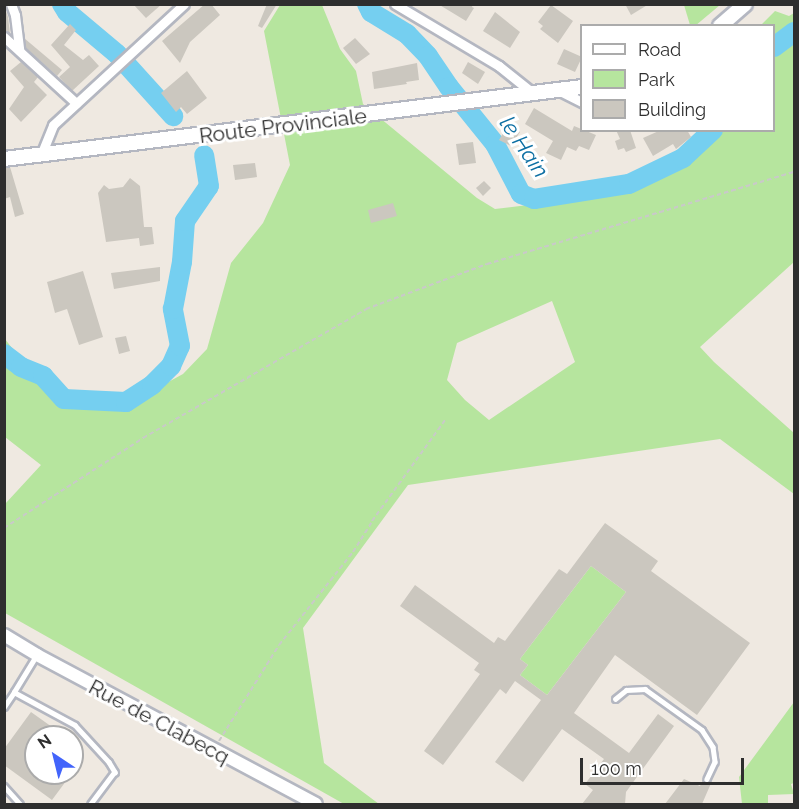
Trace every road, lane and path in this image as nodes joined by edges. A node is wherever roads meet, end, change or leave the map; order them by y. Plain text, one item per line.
1 (11, 4) edge
2 (184, 4) edge
3 (395, 4) edge
4 (745, 4) edge
5 (722, 24) edge
6 (4, 37) edge
7 (19, 50) junction
8 (580, 87) edge
9 (560, 91) junction
10 (534, 94) junction
11 (580, 101) edge
12 (76, 103) junction
13 (41, 155) junction
14 (4, 159) edge
15 (795, 172) edge
16 (445, 420) dead end
17 (4, 528) edge
18 (4, 635) edge
19 (37, 655) junction
20 (14, 692) junction
21 (615, 699) dead end
22 (4, 706) edge
23 (213, 751) junction
24 (707, 779) dead end
25 (4, 786) edge
26 (20, 804) edge
27 (92, 804) edge
28 (316, 804) edge

1 - 7 street
2 - 12 street
3 - 10 street
4 - 5 main road
6 - 7 street
7 - 12 street
8 - 9 main road, Route Provinciale
9 - 10 main road, Route Provinciale
9 - 11 street
10 - 13 main road, Route Provinciale
12 - 13 street
13 - 14 main road, Route Provinciale
15 - 17 path
16 - 23 path
18 - 19 street, Rue de Clabecq
19 - 20 lane
19 - 23 street, Rue de Clabecq
20 - 22 lane
20 - 27 lane
21 - 24 lane
23 - 28 street, Rue de Clabecq
25 - 26 lane

